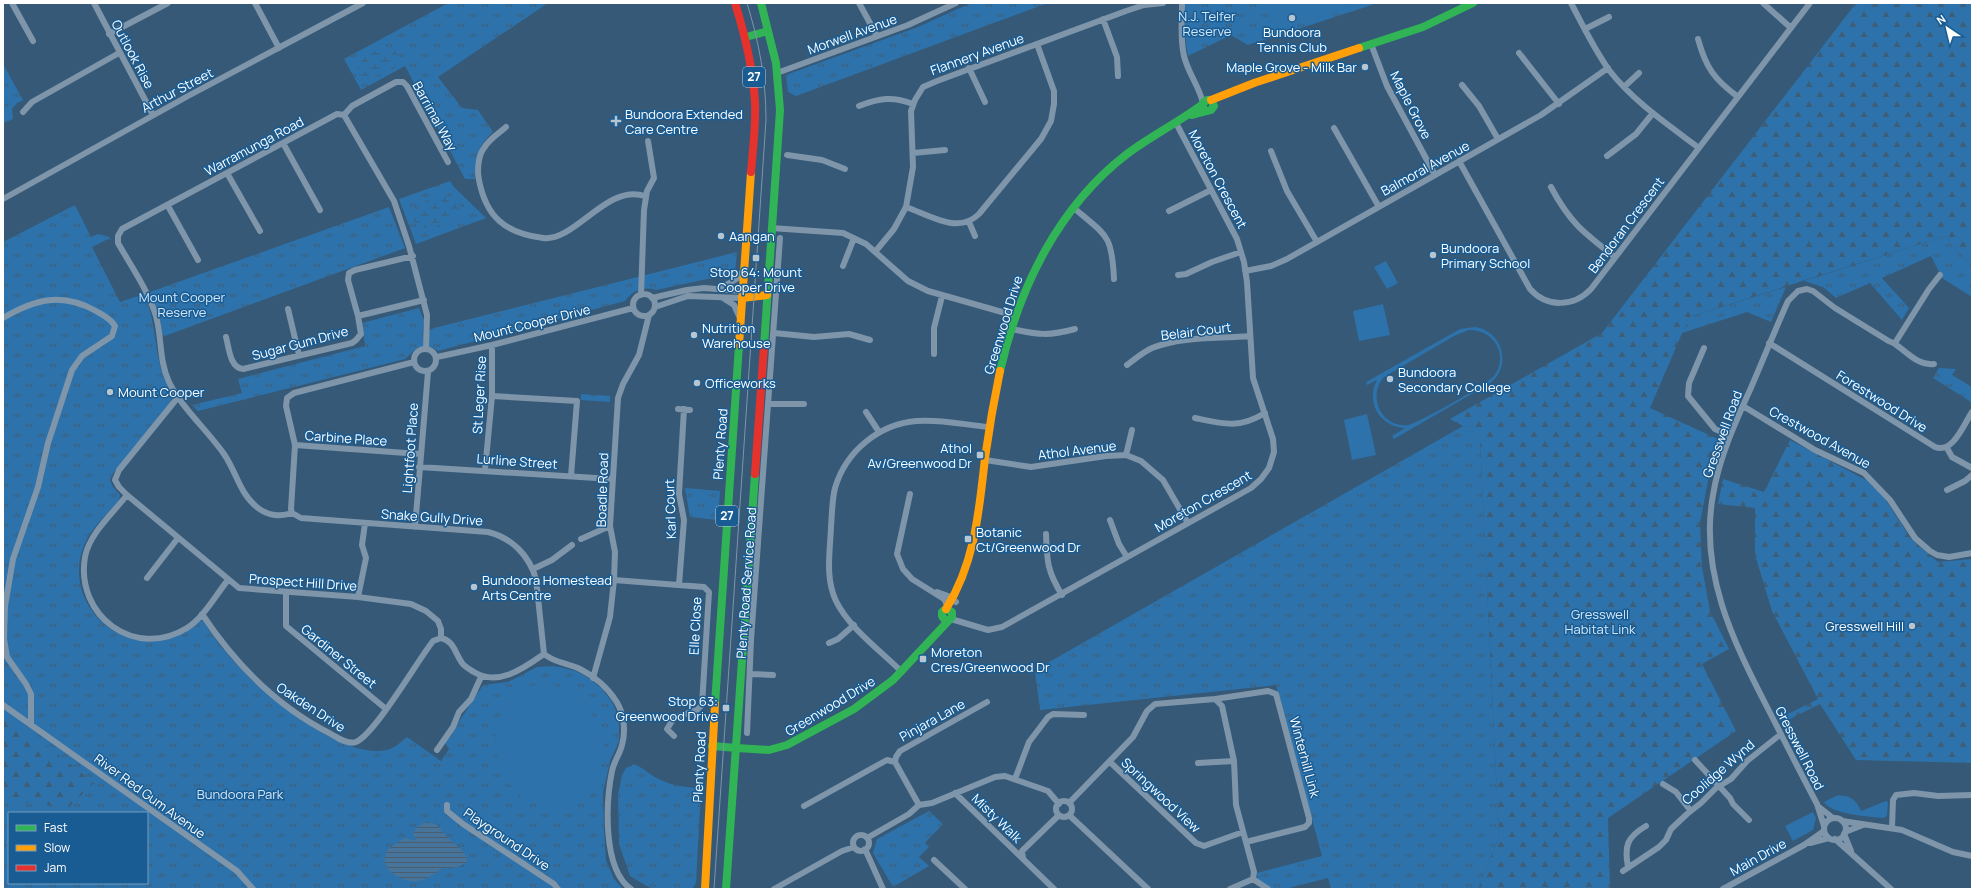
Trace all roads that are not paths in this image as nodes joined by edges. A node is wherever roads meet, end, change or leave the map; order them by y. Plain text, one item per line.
1 (12, 3) edge
2 (94, 3) edge
3 (168, 3) edge
4 (256, 3) edge
5 (363, 3) edge
6 (735, 3) edge
7 (760, 3) edge
8 (859, 3) edge
9 (956, 3) edge
10 (1163, 3) edge
11 (1182, 3) edge
12 (1473, 3) edge
13 (1572, 3) edge
14 (1763, 3) edge
15 (1810, 3) edge
16 (1609, 17) dead end
17 (1103, 19) junction
18 (1791, 28) junction
19 (1585, 30) junction
20 (768, 31) junction
21 (109, 34) junction
22 (877, 36) junction
23 (746, 37) junction
24 (1698, 40) dead end
25 (33, 41) dead end
26 (1037, 44) junction
27 (1371, 44) junction
28 (279, 48) junction
29 (1519, 53) dead end
30 (119, 54) junction
31 (969, 68) junction
32 (1608, 68) junction
33 (1639, 73) dead end
34 (777, 74) junction
35 (1118, 76) dead end
36 (402, 82) joint
37 (1462, 84) dead end
38 (1624, 87) junction
39 (1738, 97) junction
40 (985, 102) dead end
41 (913, 104) junction
42 (1208, 104) junction
43 (1559, 104) junction
44 (859, 106) dead end
45 (23, 112) dead end
46 (1653, 113) junction
47 (153, 115) junction
48 (344, 115) junction
49 (1176, 123) junction
50 (506, 127) dead end
51 (1334, 128) dead end
52 (1498, 139) junction
53 (648, 141) dead end
54 (284, 143) junction
55 (1699, 148) junction
56 (945, 150) dead end
57 (1271, 151) dead end
58 (913, 153) junction
59 (787, 155) dead end
60 (1607, 156) dead end
61 (1459, 161) junction
62 (448, 162) dead end
63 (845, 169) dead end
64 (227, 173) junction
65 (1435, 175) junction
66 (1551, 187) dead end
67 (1210, 190) junction
68 (645, 196) junction
69 (3, 199) edge
70 (168, 206) junction
71 (906, 207) junction
72 (1379, 207) junction
73 (1075, 209) junction
74 (320, 210) dead end
75 (1169, 211) dead end
76 (969, 222) junction
77 (771, 228) junction
78 (260, 231) dead end
79 (118, 236) joint
80 (975, 236) dead end
81 (780, 238) dead end
82 (854, 238) junction
83 (1317, 242) junction
84 (770, 246) junction
85 (875, 252) junction
86 (1241, 252) junction
87 (779, 255) junction
88 (413, 256) junction
89 (1615, 257) junction
90 (198, 260) dead end
91 (843, 266) dead end
92 (744, 270) junction
93 (1245, 271) junction
94 (1178, 275) dead end
95 (1940, 275) dead end
96 (1114, 279) dead end
97 (718, 289) junction
98 (641, 295) junction
99 (742, 295) junction
100 (767, 295) junction
101 (942, 296) junction
102 (720, 297) junction
103 (652, 298) junction
104 (424, 300) junction
105 (655, 307) junction
106 (633, 308) junction
107 (288, 309) dead end
108 (649, 315) junction
109 (358, 316) junction
110 (640, 316) junction
111 (1016, 316) junction
112 (3, 318) edge
113 (740, 321) junction
114 (1012, 329) junction
115 (1075, 329) dead end
116 (645, 331) junction
117 (774, 333) junction
118 (1250, 336) junction
119 (226, 337) dead end
120 (870, 340) dead end
121 (1769, 343) junction
122 (1895, 343) junction
123 (492, 345) junction
124 (1705, 346) dead end
125 (426, 349) junction
126 (934, 354) dead end
127 (299, 355) junction
128 (437, 357) junction
129 (414, 362) junction
130 (1934, 364) dead end
131 (1127, 366) dead end
132 (428, 372) junction
133 (179, 396) junction
134 (492, 396) junction
135 (768, 404) junction
136 (804, 404) dead end
137 (1743, 406) junction
138 (684, 410) dead end
139 (866, 412) dead end
140 (1972, 412) edge
141 (1265, 413) junction
142 (1195, 418) dead end
143 (989, 427) junction
144 (1132, 430) dead end
145 (879, 432) junction
146 (1730, 436) junction
147 (295, 445) junction
148 (1947, 448) junction
149 (420, 454) junction
150 (1126, 455) junction
151 (765, 459) junction
152 (756, 460) junction
153 (985, 460) junction
154 (420, 467) junction
155 (1972, 468) edge
156 (485, 470) junction
157 (1972, 475) edge
158 (571, 476) junction
159 (612, 479) junction
160 (1947, 490) dead end
161 (910, 494) dead end
162 (127, 495) junction
163 (292, 513) junction
164 (1110, 520) dead end
165 (365, 523) junction
166 (1188, 523) junction
167 (610, 526) junction
168 (415, 527) junction
169 (1046, 534) dead end
170 (178, 538) junction
171 (581, 539) dead end
172 (572, 545) dead end
173 (1972, 553) edge
174 (1127, 557) junction
175 (533, 569) junction
176 (147, 578) dead end
177 (228, 580) junction
178 (614, 580) junction
179 (679, 584) junction
180 (930, 590) junction
181 (286, 593) junction
182 (1062, 595) junction
183 (358, 597) junction
184 (954, 600) junction
185 (202, 614) junction
186 (949, 614) junction
187 (854, 625) junction
188 (441, 638) junction
189 (829, 643) dead end
190 (544, 654) junction
191 (902, 672) junction
192 (751, 674) junction
193 (773, 675) dead end
194 (481, 677) junction
195 (593, 678) junction
196 (1215, 699) junction
197 (987, 702) dead end
198 (3, 705) edge
199 (748, 708) junction
200 (386, 709) junction
201 (1084, 715) dead end
202 (739, 717) junction
203 (31, 724) junction
204 (747, 733) dead end
205 (1780, 734) junction
206 (674, 736) dead end
207 (712, 746) junction
208 (737, 748) junction
209 (437, 750) dead end
210 (1695, 760) dead end
211 (1234, 761) junction
212 (895, 762) junction
213 (1110, 762) junction
214 (1198, 763) dead end
215 (1015, 779) junction
216 (1663, 784) dead end
217 (1719, 786) junction
218 (955, 793) junction
219 (1972, 795) edge
220 (1069, 803) junction
221 (1059, 804) junction
222 (1817, 804) junction
223 (447, 805) dead end
224 (919, 805) junction
225 (804, 806) dead end
226 (1690, 810) junction
227 (1059, 815) junction
228 (1069, 815) junction
229 (1833, 818) junction
230 (1749, 820) dead end
231 (1842, 821) junction
232 (1866, 825) junction
233 (1646, 826) dead end
234 (1892, 828) junction
235 (1824, 829) junction
236 (1243, 832) junction
237 (1844, 833) junction
238 (867, 838) junction
239 (1832, 839) junction
240 (1246, 842) junction
241 (1804, 845) junction
242 (854, 847) junction
243 (865, 849) junction
244 (1852, 854) junction
245 (1972, 856) edge
246 (1023, 858) junction
247 (934, 860) dead end
248 (1628, 867) junction
249 (1622, 871) dead end
250 (1253, 879) junction
251 (253, 889) edge
252 (558, 889) edge
253 (631, 889) edge
254 (705, 889) edge
255 (726, 889) edge
256 (774, 889) edge
257 (883, 889) edge
258 (965, 889) edge
259 (1054, 889) edge
260 (1148, 889) edge
261 (1230, 889) edge
262 (1268, 889) edge
263 (1723, 889) edge
264 (1891, 889) edge

1 - 25 street
2 - 21 street, Outlook Rise
3 - 21 street
4 - 28 street
5 - 28 street, Arthur Street
6 - 23 main road, Plenty Road / 27
7 - 20 main road, 27
8 - 22 street
9 - 22 street, Morwell Avenue
10 - 17 street, Flannery Avenue
11 - 42 street
12 - 27 main road, Greenwood Drive
13 - 19 street
14 - 18 street
15 - 18 street, Bendoran Crescent
16 - 19 street
17 - 26 street, Flannery Avenue
17 - 35 street
18 - 39 street, Bendoran Crescent
19 - 32 street
20 - 23 main road
20 - 34 main road, 27
21 - 30 street, Outlook Rise
22 - 34 street, Morwell Avenue
23 - 92 main road, Plenty Road / 27
24 - 39 street
26 - 31 street, Flannery Avenue
26 - 76 street
27 - 42 main road, Greenwood Drive
27 - 65 street, Maple Grove
28 - 47 street, Arthur Street
29 - 43 street
30 - 45 street
30 - 47 street, Outlook Rise
31 - 40 street
31 - 41 street, Flannery Avenue
32 - 38 street
32 - 43 street, Balmoral Avenue
33 - 38 street
34 - 77 main road, 27
36 - 48 street, Warramunga Road
36 - 62 street, Barrimal Way
37 - 52 street
38 - 46 street
39 - 55 street, Bendoran Crescent
41 - 44 street
41 - 58 street
42 - 49 main road, Greenwood Drive
43 - 52 street, Balmoral Avenue
46 - 55 street
46 - 60 street
47 - 69 street, Arthur Street
48 - 54 street, Warramunga Road
48 - 88 street
49 - 67 street, Moreton Crescent
49 - 73 main road, Greenwood Drive
50 - 68 street
51 - 72 street
52 - 61 street, Balmoral Avenue
53 - 68 street
54 - 64 street, Warramunga Road
54 - 74 street
55 - 89 street, Bendoran Crescent
56 - 58 street
57 - 83 street
58 - 71 street
59 - 63 street
61 - 65 street, Balmoral Avenue
61 - 89 street, Bendoran Crescent
64 - 70 street, Warramunga Road
64 - 78 street
65 - 72 street, Balmoral Avenue
66 - 89 street
67 - 75 street
67 - 86 street, Moreton Crescent
68 - 98 street
70 - 79 street, Warramunga Road
70 - 90 street
71 - 76 street
71 - 85 street
72 - 83 street, Balmoral Avenue
73 - 96 street
73 - 111 main road, Greenwood Drive
76 - 80 street
77 - 82 street
77 - 84 main road, 27
79 - 133 street, Snake Gully Drive
81 - 87 street, Plenty Road Service Road
82 - 85 street
82 - 91 street
83 - 93 street, Balmoral Avenue
84 - 87 street
84 - 100 main road, 27
85 - 101 street
86 - 93 street, Moreton Crescent
86 - 94 street
87 - 117 street, Plenty Road Service Road
88 - 104 street
88 - 109 street
92 - 97 street
92 - 99 main road, Plenty Road / 27
93 - 118 street, Moreton Crescent
95 - 122 street
97 - 99 street
97 - 103 street
98 - 103 street
98 - 106 street
99 - 100 main road
99 - 102 street
99 - 113 main road, Plenty Road / 27
100 - 152 main road, 27
101 - 111 street
101 - 126 street
102 - 105 street
102 - 113 street
103 - 105 street
104 - 109 street, Sugar Gum Drive
104 - 125 street
105 - 108 street
106 - 110 street
106 - 123 street, Mount Cooper Drive
107 - 127 street
108 - 110 street
108 - 116 street, Boadle Road
109 - 127 street, Sugar Gum Drive
110 - 116 street
111 - 114 main road, Greenwood Drive
112 - 203 street
113 - 207 main road, Plenty Road / 27
114 - 115 street
114 - 143 main road, Greenwood Drive
116 - 159 street, Boadle Road
117 - 120 street
117 - 135 street, Plenty Road Service Road
118 - 131 street, Belair Court
118 - 141 street, Moreton Crescent
119 - 127 street, Sugar Gum Drive
121 - 122 street, Gresswell Road
121 - 137 street, Gresswell Road
121 - 148 street, Forestwood Drive
122 - 130 street, Gresswell Road
123 - 128 street, Mount Cooper Drive
123 - 134 street, St Leger Rise
124 - 146 street
125 - 128 street
125 - 129 street
128 - 132 street
129 - 132 street
129 - 147 street
132 - 149 street, Lightfoot Place
133 - 162 street, Prospect Hill Drive
133 - 163 street, Snake Gully Drive
134 - 156 street, St Leger Rise
134 - 158 street
135 - 136 street
135 - 151 street, Plenty Road Service Road
137 - 146 street, Gresswell Road
137 - 173 street, Crestwood Avenue
138 - 179 street, Karl Court
139 - 145 street
140 - 148 street
141 - 142 street
141 - 166 street, Moreton Crescent
143 - 145 street
143 - 153 main road, Greenwood Drive
144 - 150 street
145 - 187 street
146 - 205 street, Gresswell Road
147 - 149 street, Carbine Place
147 - 163 street
148 - 155 street
149 - 154 street, Lightfoot Place
150 - 153 street, Athol Avenue
150 - 166 street, Athol Avenue
151 - 152 street
151 - 192 street, Plenty Road Service Road
152 - 202 main road, 27
153 - 184 main road, Greenwood Drive
154 - 156 street, Lurline Street
154 - 168 street, Lightfoot Place
156 - 158 street, Lurline Street
157 - 160 street
158 - 159 street, Lurline Street
159 - 167 street, Boadle Road
161 - 180 street
162 - 170 street, Prospect Hill Drive
162 - 185 street
163 - 165 street, Snake Gully Drive
164 - 174 street
165 - 168 street, Snake Gully Drive
165 - 183 street
166 - 174 street, Moreton Crescent
167 - 171 street
167 - 178 street, Boadle Road
168 - 175 street, Snake Gully Drive
169 - 182 street
170 - 176 street
170 - 177 street, Prospect Hill Drive
172 - 175 street
174 - 182 street, Moreton Crescent
175 - 190 street, Snake Gully Drive
177 - 181 street, Prospect Hill Drive
177 - 185 street
178 - 179 street, Elle Close
178 - 195 street, Boadle Road
179 - 206 street, Elle Close
180 - 184 street
180 - 186 street, Moreton Crescent
181 - 183 street, Prospect Hill Drive
181 - 200 street, Gardiner Street
182 - 186 street, Moreton Crescent
183 - 188 street, Prospect Hill Drive
184 - 186 main road, Greenwood Drive
185 - 200 street, Oakden Drive
186 - 191 main road, Greenwood Drive
187 - 189 street
187 - 191 street
188 - 194 street
188 - 200 street, Oakden Drive
190 - 194 street
190 - 195 street
191 - 208 main road, Greenwood Drive
192 - 193 street
192 - 199 street, Plenty Road Service Road
194 - 209 street
195 - 253 street
196 - 211 street
196 - 213 street
196 - 240 street, Winterhill Link
197 - 212 street, Pinjara Lane
198 - 203 street, River Red Gum Avenue
199 - 202 street
199 - 204 street, Plenty Road Service Road
201 - 215 street
202 - 208 main road, 27
203 - 251 street, River Red Gum Avenue
205 - 217 street, Coolidge Wynd
205 - 222 street, Gresswell Road
207 - 208 main road, Greenwood Drive
207 - 254 main road, Plenty Road / 27
208 - 255 main road, 27
210 - 217 street
211 - 214 street
211 - 236 street
212 - 224 street
212 - 225 street
213 - 220 street
213 - 236 street, Springwood View
215 - 218 street
215 - 221 street
216 - 226 street
217 - 226 street, Coolidge Wynd
217 - 230 street
218 - 224 street
218 - 246 street, Misty Walk
219 - 234 street
220 - 221 street
220 - 228 street
221 - 227 street
222 - 229 street, Gresswell Road
222 - 235 street, Gresswell Road
223 - 252 street, Playground Drive
224 - 238 street
226 - 248 street, Coolidge Wynd
227 - 228 street
227 - 246 street
228 - 260 street
229 - 231 street
229 - 235 street
231 - 232 street
231 - 237 street
232 - 234 street
232 - 237 street
233 - 248 street
234 - 245 street
235 - 239 street
235 - 241 street, Main Drive
236 - 240 street
237 - 239 street
237 - 244 street
238 - 242 street
238 - 243 street
239 - 241 street, Main Drive
239 - 244 street
240 - 250 street
241 - 263 street, Main Drive
242 - 243 street
242 - 256 street
243 - 257 street
244 - 264 street
246 - 259 street, Misty Walk
247 - 258 street
248 - 249 street, Coolidge Wynd
250 - 261 street
250 - 262 street

